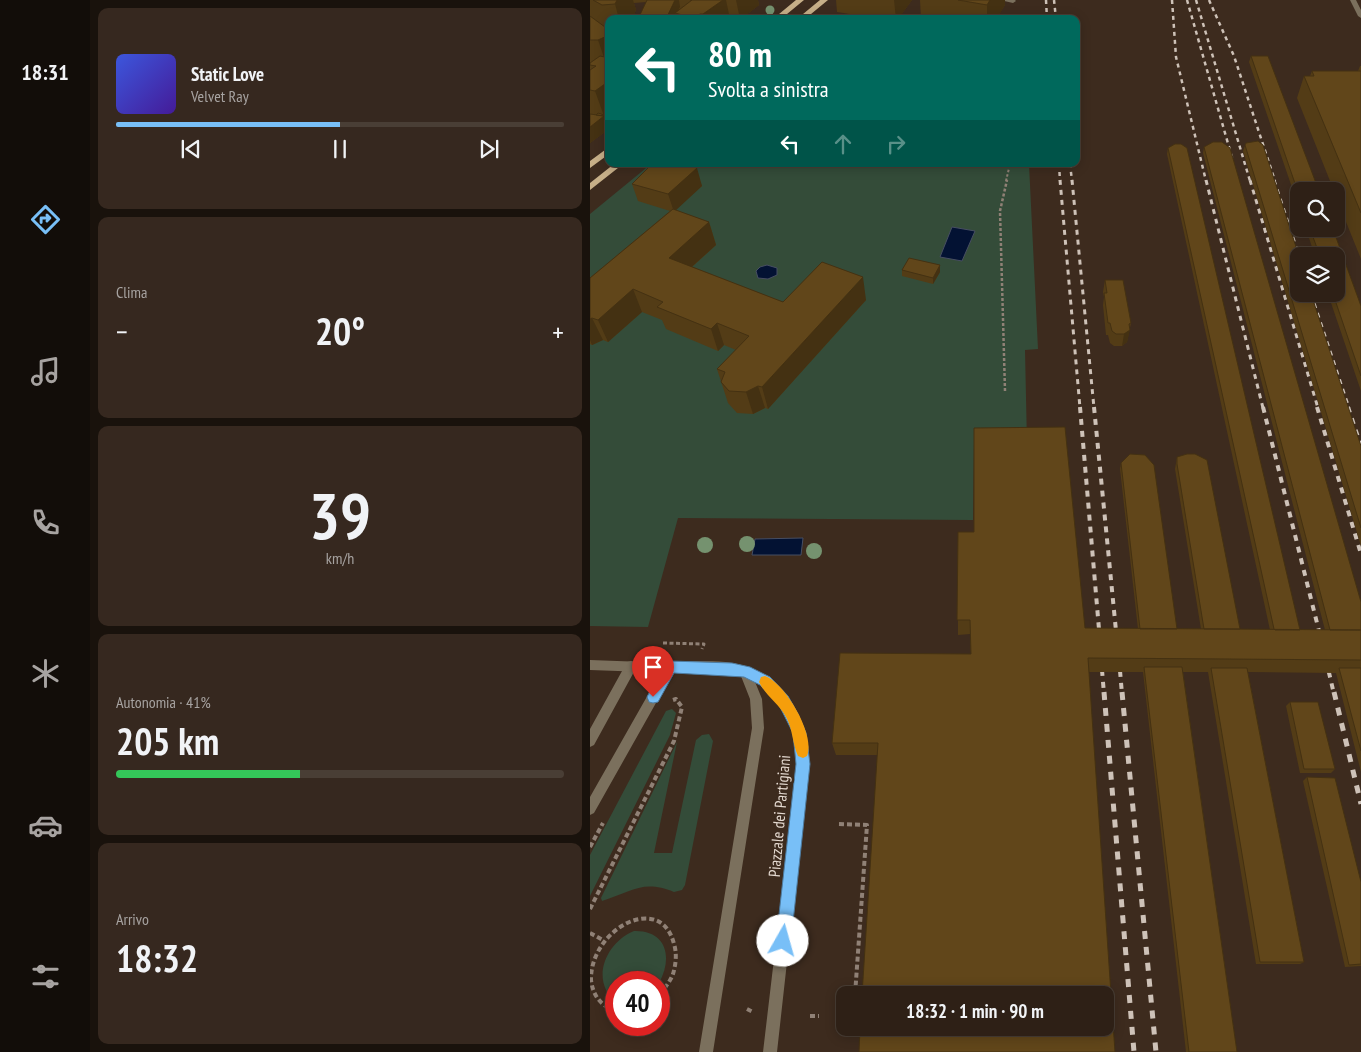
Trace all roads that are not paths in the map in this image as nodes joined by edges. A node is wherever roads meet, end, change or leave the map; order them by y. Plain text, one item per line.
1 (800, 0) edge
2 (824, 0) edge
3 (1003, 0) edge
4 (1353, 0) edge
5 (1013, 2) dead end
6 (781, 15) edge
7 (805, 15) edge
8 (1361, 16) edge
9 (605, 153) edge
10 (590, 165) edge
11 (615, 167) edge
12 (590, 187) edge
13 (590, 666) edge
14 (632, 666) junction
15 (670, 667) junction
16 (745, 671) junction
17 (590, 741) edge
18 (590, 809) edge
19 (706, 1052) edge
20 (770, 1052) edge

1 - 6 main road
2 - 7 main road
3 - 5 street
4 - 8 street
9 - 10 main road
11 - 12 main road
13 - 14 street, Piazzale dei Partigiani
14 - 15 street, Piazzale dei Partigiani
14 - 17 street
15 - 16 street, Piazzale dei Partigiani
15 - 18 street
16 - 19 street
16 - 20 street, Piazzale dei Partigiani

